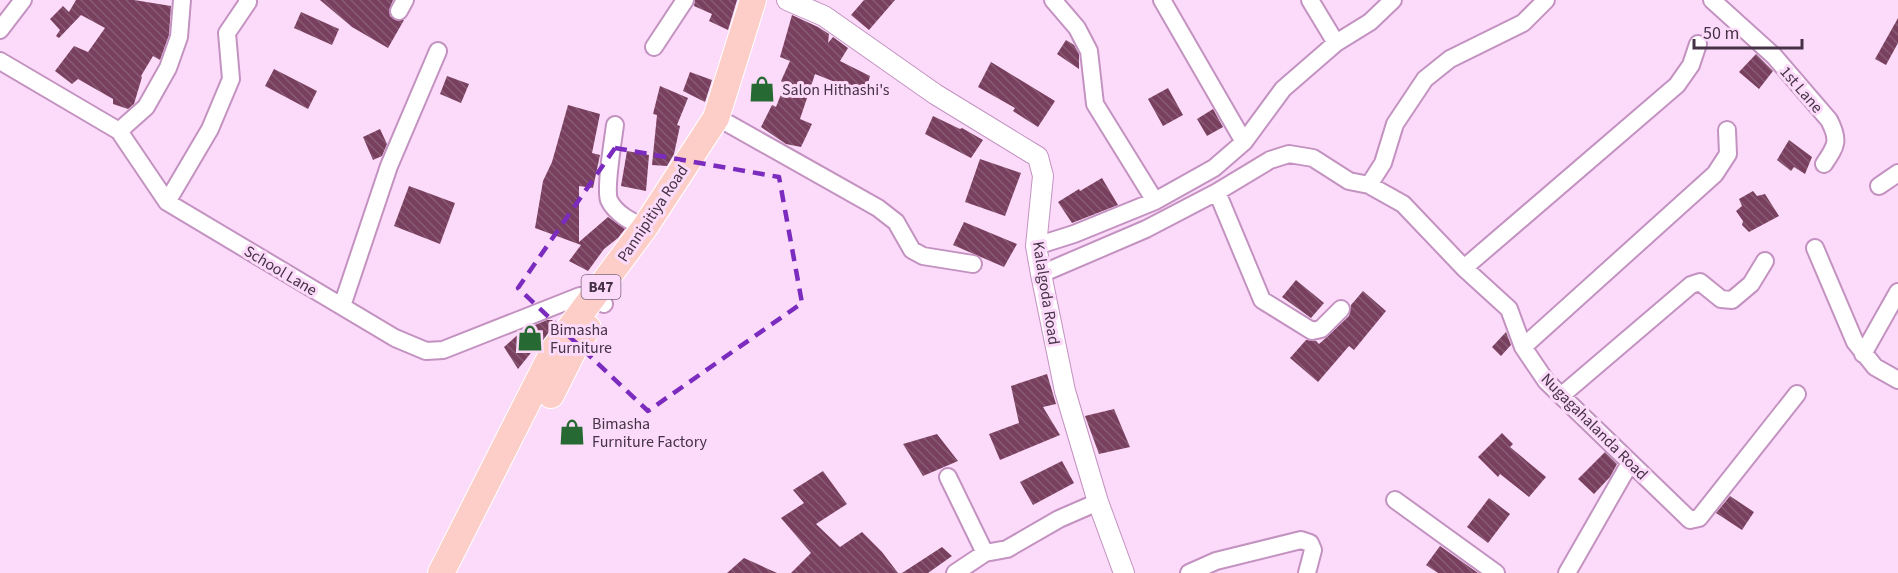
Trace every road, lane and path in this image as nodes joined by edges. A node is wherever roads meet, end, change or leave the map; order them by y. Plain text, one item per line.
1 (23, 0) edge
2 (182, 0) edge
3 (247, 0) edge
4 (685, 0) edge
5 (753, 0) edge
6 (769, 0) edge
7 (787, 0) edge
8 (1053, 0) edge
9 (1162, 0) edge
10 (1310, 0) edge
11 (1393, 0) edge
12 (1546, 0) edge
13 (1712, 0) edge
14 (0, 30) edge
15 (1336, 43) junction
16 (1698, 44) dead end
17 (654, 47) dead end
18 (438, 51) dead end
19 (0, 61) edge
20 (729, 124) junction
21 (615, 125) dead end
22 (1727, 129) dead end
23 (119, 131) junction
24 (1244, 142) junction
25 (1824, 164) dead end
26 (1898, 173) edge
27 (1369, 185) junction
28 (1879, 186) dead end
29 (1217, 192) junction
30 (1155, 201) junction
31 (166, 202) junction
32 (645, 227) junction
33 (1036, 246) junction
34 (1815, 248) dead end
35 (1765, 261) dead end
36 (973, 264) dead end
37 (1464, 268) junction
38 (1041, 274) junction
39 (1898, 292) edge
40 (598, 301) junction
41 (342, 306) junction
42 (1341, 309) dead end
43 (1523, 347) junction
44 (1863, 354) junction
45 (1898, 380) edge
46 (1797, 394) dead end
47 (1562, 395) junction
48 (1630, 463) junction
49 (948, 477) dead end
50 (1395, 500) dead end
51 (1098, 502) junction
52 (985, 553) junction
53 (441, 573) edge
54 (459, 573) edge
55 (955, 573) edge
56 (1124, 573) edge
57 (1189, 573) edge
58 (1307, 573) edge
59 (1496, 573) edge
60 (1567, 573) edge

1 - 14 street
2 - 23 street
3 - 31 street
4 - 17 street
5 - 32 main road, Pannipitiya Road / B47
6 - 20 main road, Pannipitiya Road / B47
7 - 33 street, Kalalgoda Road
8 - 30 street
9 - 24 street
10 - 15 street
11 - 15 street
12 - 27 street
13 - 25 street, 1st Lane
15 - 24 street
16 - 37 street
18 - 41 street
19 - 23 street, School Lane
20 - 36 street
20 - 40 main road, Pannipitiya Road / B47
21 - 32 street
22 - 43 street
23 - 31 street, School Lane
24 - 30 street
26 - 28 street
27 - 29 street, Nugagahalanda Road
27 - 37 street, Nugagahalanda Road
29 - 38 street, Nugagahalanda Road
29 - 42 street
30 - 33 street
31 - 41 street, School Lane
32 - 40 main road, Pannipitiya Road / B47
33 - 38 street, Kalalgoda Road
34 - 44 street
35 - 47 street
37 - 43 street, Nugagahalanda Road
38 - 51 street, Kalalgoda Road
39 - 44 street
40 - 41 street, School Lane
40 - 53 main road, Pannipitiya Road / B47
40 - 54 main road, Pannipitiya Road / B47
43 - 47 street, Nugagahalanda Road
44 - 45 street
46 - 48 street, Nugagahalanda Road
47 - 48 street, Nugagahalanda Road
48 - 60 street
49 - 52 street
50 - 59 street
51 - 52 street
51 - 56 street, Kalalgoda Road
52 - 55 street
57 - 58 street

